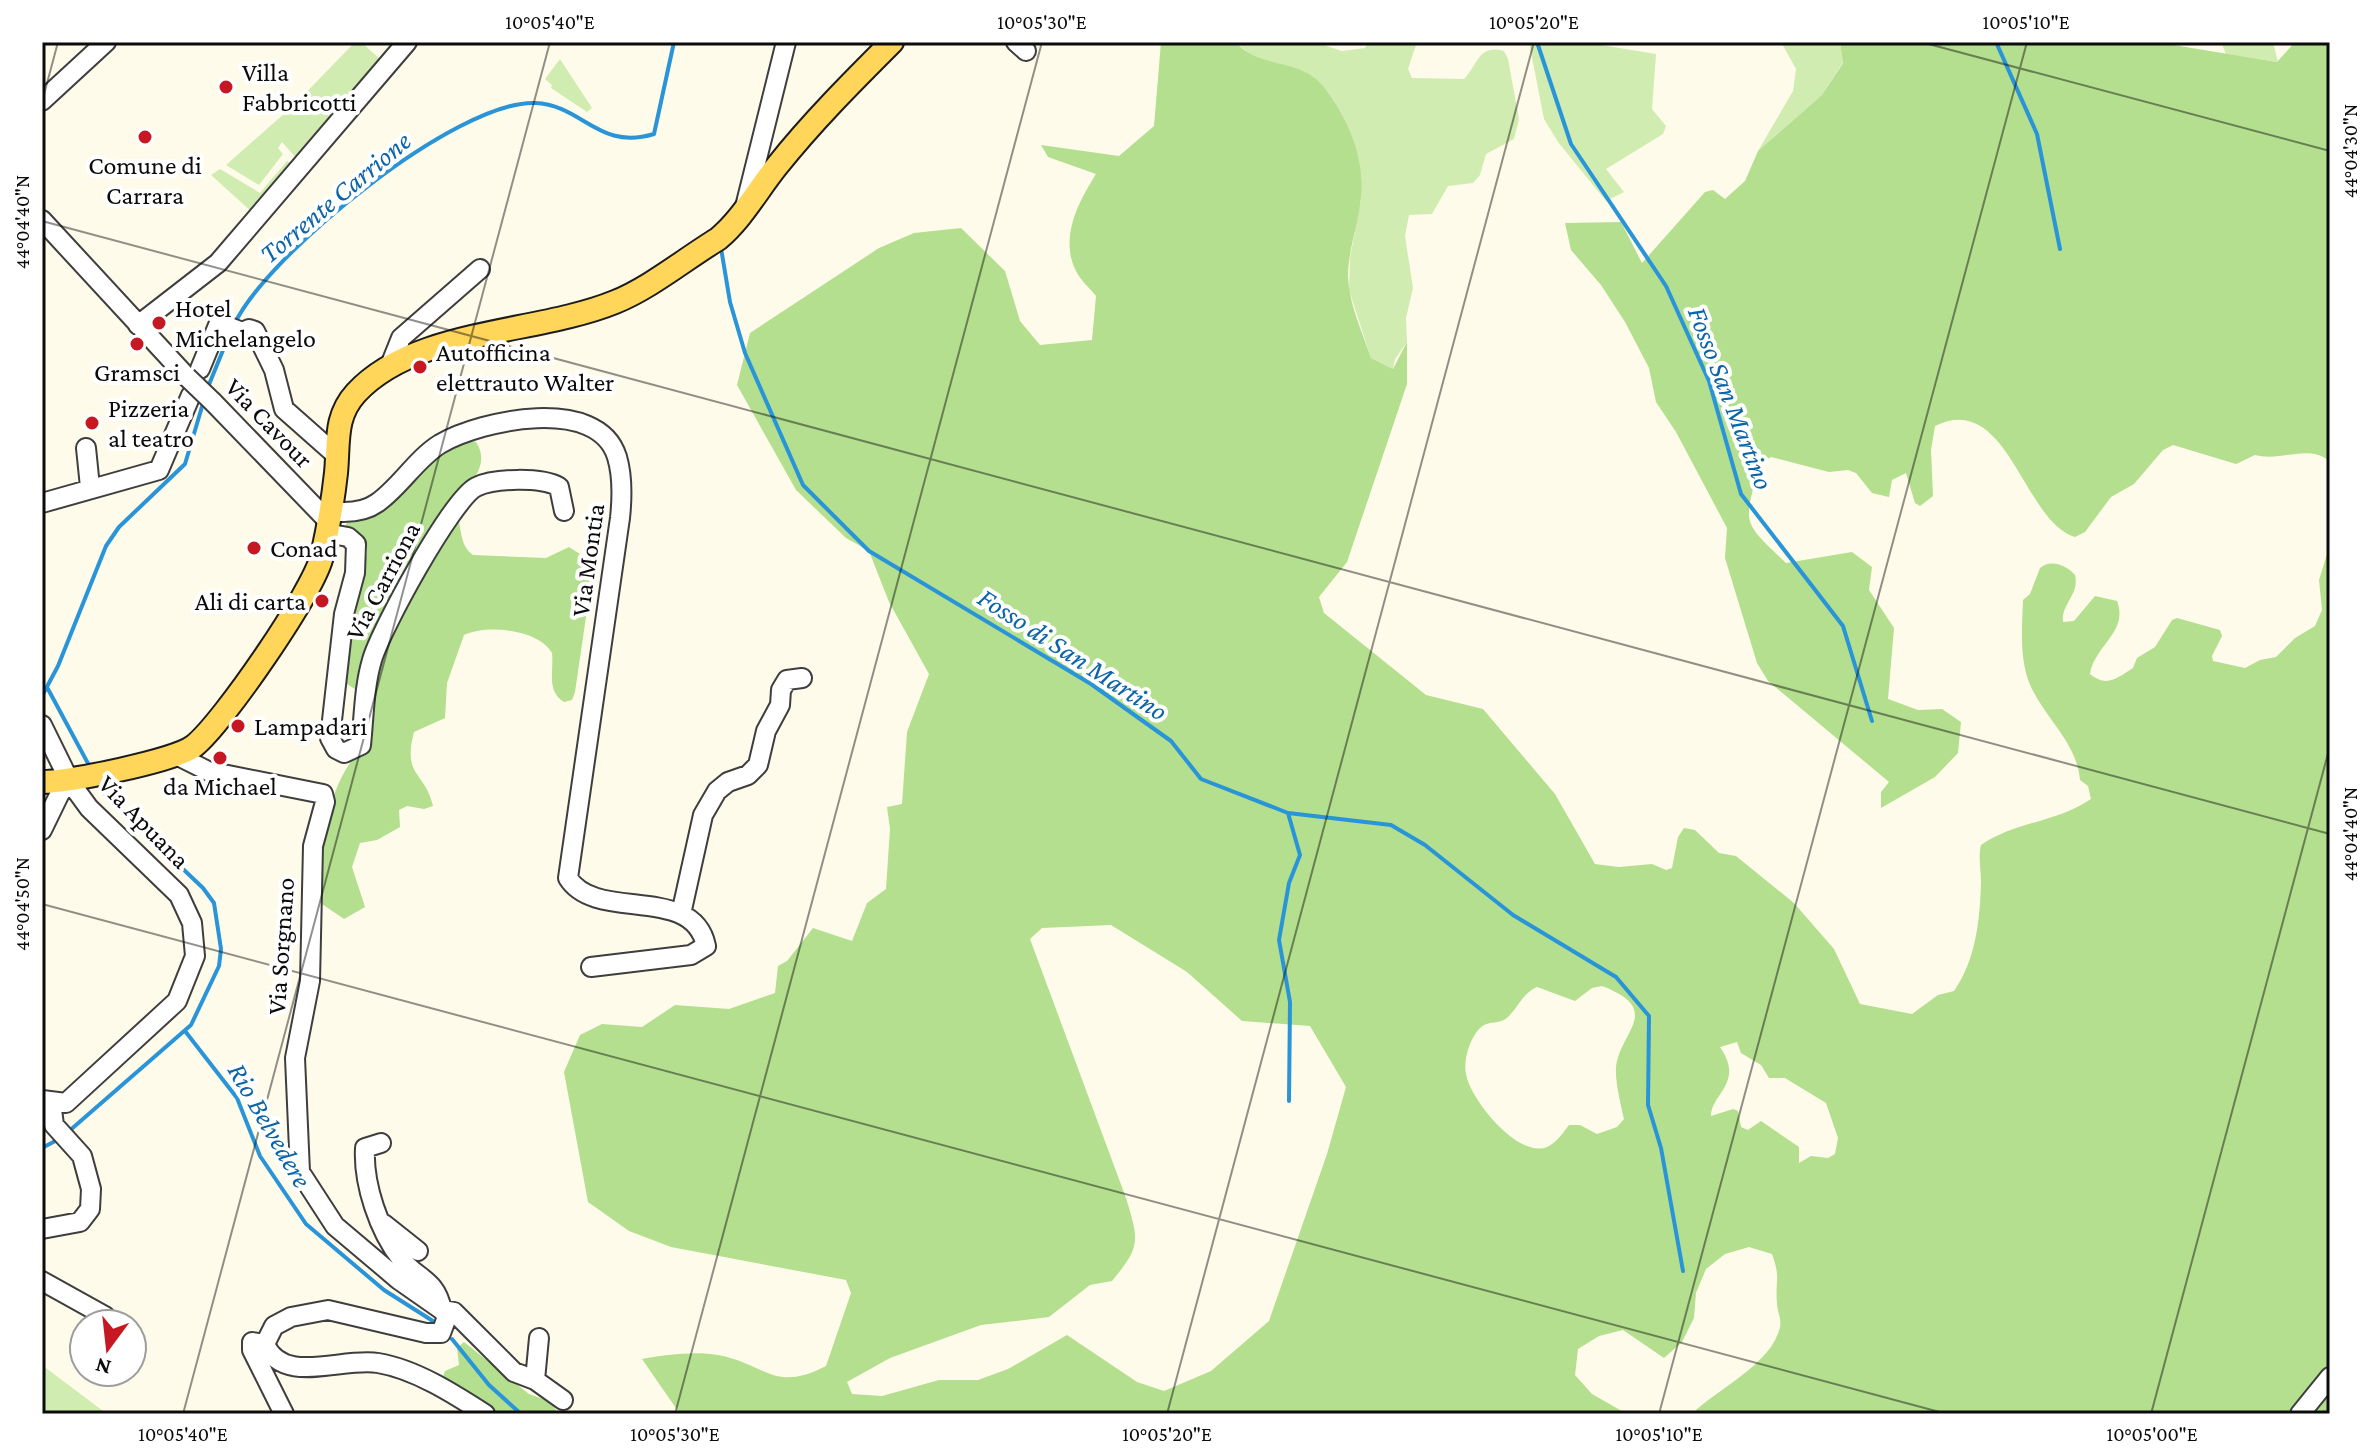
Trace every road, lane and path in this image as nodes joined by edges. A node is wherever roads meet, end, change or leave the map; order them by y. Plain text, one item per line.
1 (106, 42) edge
2 (407, 42) edge
3 (786, 42) edge
4 (892, 42) edge
5 (42, 101) edge
6 (744, 210) junction
7 (45, 230) edge
8 (480, 269) dead end
9 (138, 325) junction
10 (391, 363) junction
11 (193, 380) junction
12 (86, 448) dead end
13 (336, 455) junction
14 (90, 487) junction
15 (42, 503) edge
16 (564, 511) dead end
17 (328, 522) junction
18 (802, 678) dead end
19 (42, 725) edge
20 (176, 755) junction
21 (85, 777) junction
22 (42, 782) edge
23 (42, 796) edge
24 (45, 823) edge
25 (681, 914) junction
26 (591, 967) dead end
27 (46, 1101) edge
28 (381, 1143) dead end
29 (382, 1222) junction
30 (42, 1229) edge
31 (418, 1251) dead end
32 (42, 1281) edge
33 (91, 1308) edge
34 (444, 1313) junction
35 (539, 1338) dead end
36 (265, 1344) junction
37 (2330, 1377) edge
38 (535, 1380) junction
39 (563, 1400) dead end
40 (284, 1414) edge
41 (485, 1414) edge
42 (2300, 1414) edge

1 - 5 street
2 - 9 street
3 - 6 street
4 - 6 main road
6 - 10 main road
7 - 9 street, Via Cavour
8 - 10 street
9 - 11 street, Via Cavour
10 - 13 main road
11 - 13 street
11 - 14 street
11 - 17 street, Via Cavour, bridge
12 - 14 street
13 - 17 main road
14 - 15 street
16 - 17 street, Via Carriona
17 - 20 main road
17 - 25 street, Via Montia
18 - 25 street
19 - 21 street, Via Apuana
20 - 21 main road
20 - 34 street, Via Sorgnano
21 - 22 main road
21 - 24 street
21 - 27 street, Via Apuana
23 - 24 street
25 - 26 street
27 - 30 street, Via Apuana
28 - 29 street
29 - 31 street
29 - 34 street
32 - 33 street
34 - 36 street
34 - 38 street
35 - 38 street
36 - 40 street
36 - 41 street
37 - 42 street
38 - 39 street

